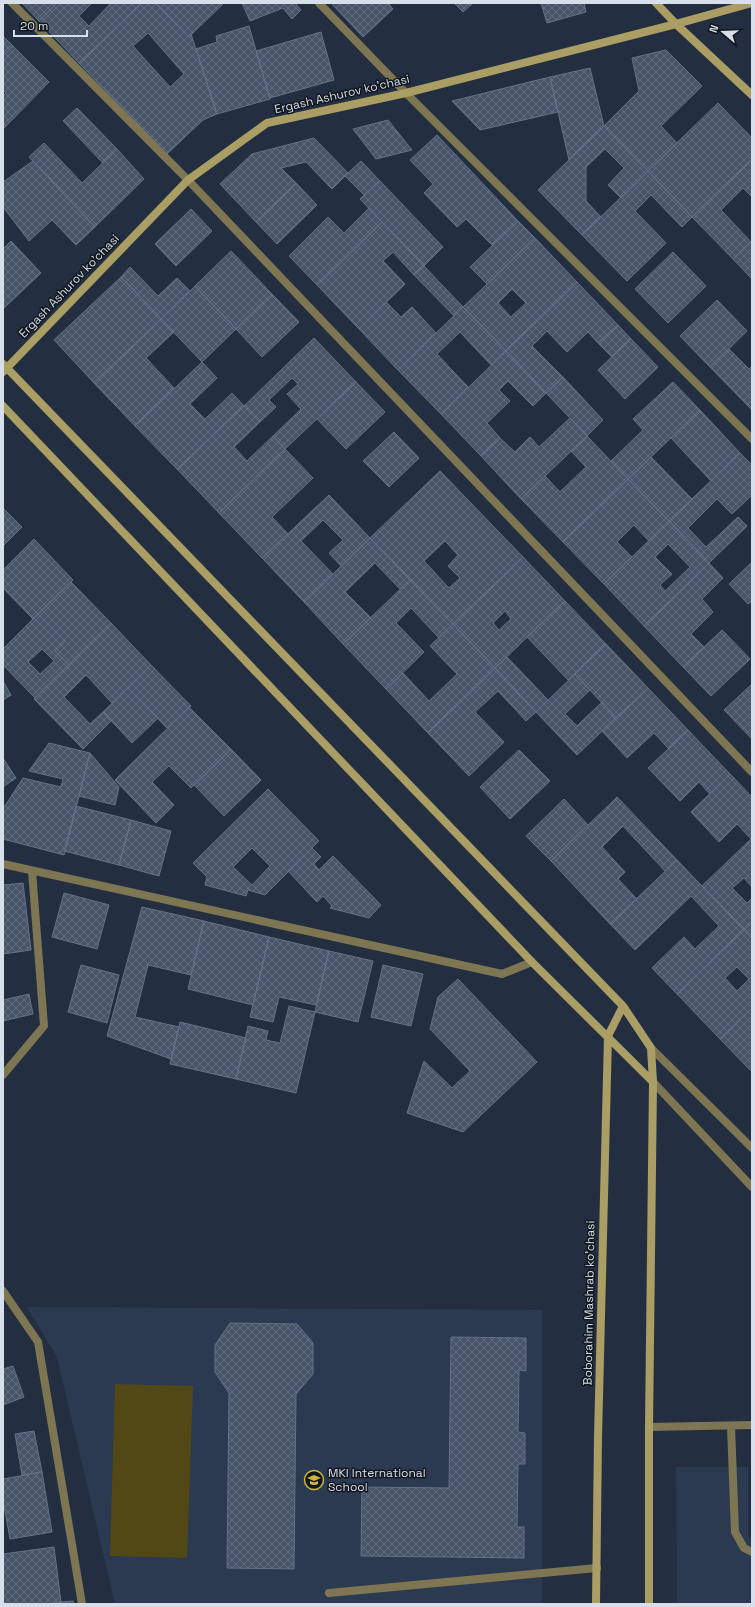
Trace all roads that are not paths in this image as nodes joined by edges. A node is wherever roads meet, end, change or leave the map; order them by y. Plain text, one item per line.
1 (12, 3) edge
2 (319, 3) edge
3 (656, 3) edge
4 (752, 3) edge
5 (676, 24) junction
6 (406, 93) junction
7 (752, 95) edge
8 (188, 180) junction
9 (4, 368) edge
10 (3, 406) edge
11 (752, 439) edge
12 (752, 772) edge
13 (3, 864) edge
14 (32, 871) junction
15 (532, 962) junction
16 (623, 1006) junction
17 (608, 1036) junction
18 (651, 1048) junction
19 (3, 1075) edge
20 (653, 1082) junction
21 (752, 1148) edge
22 (752, 1187) edge
23 (3, 1292) edge
24 (752, 1425) edge
25 (731, 1426) junction
26 (649, 1427) junction
27 (752, 1552) edge
28 (596, 1568) junction
29 (329, 1593) dead end
30 (82, 1604) edge
31 (596, 1604) edge
32 (650, 1604) edge

1 - 8 street
2 - 6 street
3 - 5 main road
4 - 5 main road, Ergash Ashurov ko'chasi
5 - 6 main road, Ergash Ashurov ko'chasi
5 - 7 main road
6 - 8 main road, Ergash Ashurov ko'chasi
6 - 11 street
8 - 9 main road, Ergash Ashurov ko'chasi
8 - 12 street
9 - 16 main road
10 - 15 main road
13 - 14 street
14 - 15 street
14 - 19 street
15 - 17 main road
16 - 17 main road, Boborahim Mashrab ko'chasi
16 - 18 main road
17 - 20 main road
17 - 28 main road, Boborahim Mashrab ko'chasi
18 - 20 main road
18 - 21 street
20 - 22 street
20 - 26 main road
23 - 30 street
24 - 25 street
25 - 26 street
25 - 27 street
26 - 32 main road
28 - 29 street
28 - 31 main road, Boborahim Mashrab ko'chasi

